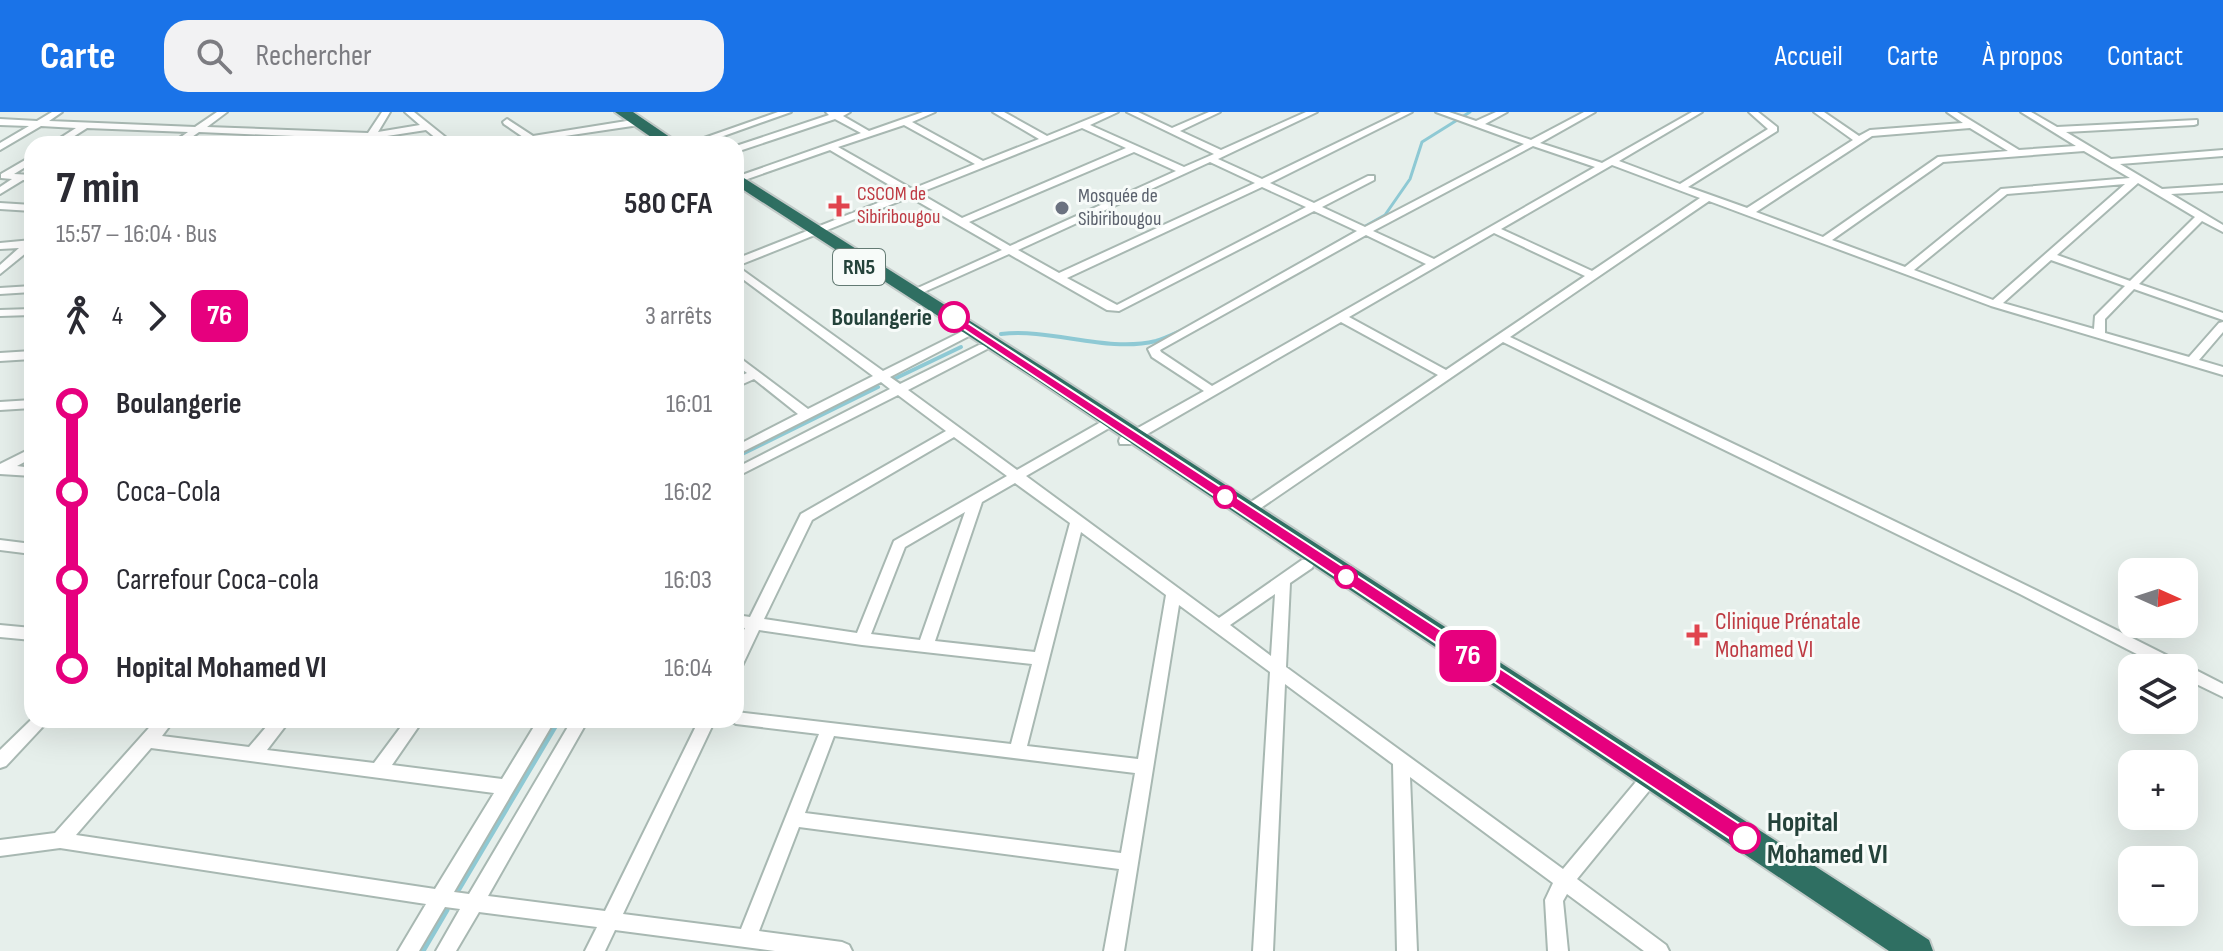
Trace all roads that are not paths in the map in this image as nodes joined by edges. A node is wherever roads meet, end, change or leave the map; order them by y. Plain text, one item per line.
1 (58, 112) edge
2 (223, 112) edge
3 (386, 112) edge
4 (409, 112) edge
5 (623, 112) edge
6 (787, 112) edge
7 (931, 112) edge
8 (997, 112) edge
9 (1131, 112) edge
10 (1216, 112) edge
11 (1313, 112) edge
12 (1408, 112) edge
13 (1440, 112) edge
14 (1503, 112) edge
15 (1591, 112) edge
16 (1698, 112) edge
17 (1753, 112) edge
18 (1818, 112) edge
19 (1951, 112) edge
20 (2025, 112) edge
21 (837, 113) edge
22 (1107, 113) edge
23 (638, 117) edge
24 (904, 121) junction
25 (0, 122) edge
26 (507, 122) dead end
27 (2194, 122) dead end
28 (39, 124) junction
29 (1478, 124) junction
30 (86, 125) junction
31 (1083, 125) junction
32 (1972, 125) junction
33 (428, 127) junction
34 (197, 129) junction
35 (2056, 130) junction
36 (1172, 131) junction
37 (868, 134) junction
38 (69, 136) edge
39 (187, 136) edge
40 (306, 136) edge
41 (371, 136) edge
42 (386, 136) edge
43 (439, 136) edge
44 (526, 136) edge
45 (559, 136) edge
46 (662, 136) edge
47 (671, 136) edge
48 (716, 136) edge
49 (1046, 139) junction
50 (1857, 139) junction
51 (1531, 143) junction
52 (744, 146) edge
53 (0, 147) edge
54 (831, 147) junction
55 (1134, 148) junction
56 (2085, 148) junction
57 (2017, 153) junction
58 (2223, 153) edge
59 (1222, 154) junction
60 (1211, 159) junction
61 (2109, 162) junction
62 (24, 164) edge
63 (983, 165) junction
64 (1608, 165) junction
65 (1184, 171) junction
66 (2, 176) edge
67 (24, 178) edge
68 (744, 178) edge
69 (1371, 178) dead end
70 (24, 179) edge
71 (2137, 180) junction
72 (1262, 183) junction
73 (744, 186) edge
74 (1681, 187) junction
75 (2223, 188) edge
76 (0, 191) edge
77 (2161, 192) junction
78 (913, 194) junction
79 (1708, 197) junction
80 (0, 206) edge
81 (24, 208) edge
82 (1313, 208) junction
83 (1748, 212) junction
84 (2201, 216) junction
85 (961, 222) junction
86 (2223, 229) edge
87 (1495, 230) junction
88 (1364, 232) junction
89 (814, 233) junction
90 (1824, 241) junction
91 (0, 246) edge
92 (24, 247) edge
93 (1010, 250) junction
94 (24, 251) edge
95 (2050, 256) junction
96 (744, 260) edge
97 (1435, 264) junction
98 (0, 271) edge
99 (1906, 271) junction
100 (744, 275) edge
101 (1593, 275) junction
102 (1060, 277) junction
103 (2133, 285) junction
104 (24, 290) edge
105 (0, 291) edge
106 (915, 293) junction
107 (1995, 304) junction
108 (24, 312) edge
109 (0, 313) edge
110 (2223, 317) edge
111 (1342, 318) junction
112 (2223, 325) edge
113 (2100, 332) junction
114 (965, 334) junction
115 (1503, 338) junction
116 (983, 347) junction
117 (24, 356) edge
118 (0, 357) edge
119 (2193, 360) junction
120 (744, 365) edge
121 (2223, 371) edge
122 (755, 374) junction
123 (1447, 375) junction
124 (881, 376) junction
125 (744, 379) edge
126 (898, 389) junction
127 (1214, 392) junction
128 (24, 404) edge
129 (0, 406) edge
130 (806, 414) junction
131 (955, 431) junction
132 (1118, 431) junction
133 (744, 447) edge
134 (24, 456) edge
135 (0, 469) edge
136 (744, 469) edge
137 (24, 471) edge
138 (1018, 478) junction
139 (975, 502) junction
140 (1247, 511) junction
141 (1077, 521) junction
142 (0, 545) edge
143 (24, 548) edge
144 (1307, 564) junction
145 (1283, 581) junction
146 (1174, 593) junction
147 (744, 622) edge
148 (755, 623) junction
149 (1218, 626) junction
150 (24, 634) edge
151 (4, 635) edge
152 (862, 639) junction
153 (744, 646) edge
154 (926, 646) junction
155 (2151, 654) edge
156 (1041, 659) junction
157 (1278, 669) junction
158 (2198, 678) edge
159 (2223, 691) edge
160 (744, 719) edge
161 (33, 728) edge
162 (159, 728) edge
163 (275, 728) edge
164 (409, 728) edge
165 (542, 728) edge
166 (575, 728) edge
167 (703, 728) edge
168 (829, 729) junction
169 (147, 741) junction
170 (1017, 752) junction
171 (253, 755) junction
172 (0, 761) edge
173 (1401, 761) junction
174 (1144, 767) junction
175 (378, 771) junction
176 (1647, 782) junction
177 (506, 787) junction
178 (794, 819) junction
179 (60, 840) junction
180 (0, 848) edge
181 (1129, 862) junction
182 (1564, 881) junction
183 (439, 898) junction
184 (474, 903) junction
185 (610, 921) junction
186 (746, 939) junction
187 (833, 950) edge
188 (408, 951) edge
189 (446, 951) edge
190 (595, 951) edge
191 (1114, 951) edge
192 (1263, 951) edge
193 (1407, 951) edge
194 (1558, 951) edge
195 (1659, 951) edge
196 (1890, 951) edge
197 (1917, 951) edge

1 - 28 street
2 - 34 street
3 - 41 street
4 - 33 street
5 - 23 highway
6 - 48 street
7 - 24 street
8 - 49 street
9 - 36 street
10 - 36 street
11 - 59 street
12 - 72 street
13 - 29 street
14 - 29 street
15 - 51 street
16 - 64 street
17 - 74 street
18 - 50 street
19 - 32 street
20 - 35 street
21 - 37 street
21 - 52 street
22 - 31 street
23 - 45 street
23 - 46 highway
23 - 47 highway
24 - 37 street
24 - 63 street
25 - 28 street
26 - 44 street
27 - 35 street
28 - 30 street
28 - 53 street
29 - 51 street
30 - 34 street
30 - 38 street
31 - 49 street
31 - 55 street
32 - 50 street
32 - 57 street
33 - 42 street
33 - 43 street
34 - 39 street
34 - 40 street
35 - 56 street
36 - 59 street
37 - 54 street
49 - 63 street
50 - 83 street
51 - 64 street
51 - 88 street
54 - 68 street
54 - 78 street
55 - 65 street
55 - 85 street
56 - 57 street
56 - 61 street
57 - 90 street
58 - 61 street
59 - 60 street
60 - 65 street
60 - 72 street
61 - 71 street
62 - 66 street
63 - 78 street
64 - 74 street
64 - 87 street
65 - 93 street
66 - 67 street
69 - 82 street
70 - 76 street
71 - 77 street
71 - 95 street
71 - 99 street
72 - 82 street
72 - 102 street
73 - 89 highway, RN5
74 - 79 street
75 - 77 street
77 - 84 street
78 - 85 street
78 - 89 street
79 - 83 street
79 - 101 street
80 - 81 street
82 - 88 street
82 - 102 street
83 - 90 street
84 - 86 street
84 - 103 street
85 - 93 street
87 - 97 street
87 - 101 street
88 - 97 street
88 - 127 street
89 - 96 street
89 - 106 highway, RN5
89 - 114 highway, RN5
90 - 99 street
91 - 92 street
93 - 102 street
93 - 106 street
94 - 98 street
95 - 103 street
95 - 107 street
97 - 111 street
99 - 107 street
100 - 124 street
101 - 115 street
103 - 110 street
103 - 113 street
104 - 105 street
106 - 132 highway, RN5
107 - 113 street
108 - 109 street
111 - 123 street
111 - 127 street
112 - 119 street
113 - 119 street
114 - 116 highway, RN5
114 - 124 street
115 - 123 street
115 - 155 street
116 - 126 street
116 - 132 highway, RN5
117 - 118 street
119 - 121 street
120 - 122 street
122 - 125 street
122 - 130 street
123 - 140 street
124 - 126 street
124 - 130 street
126 - 131 street
126 - 136 street
127 - 132 street
128 - 129 street
130 - 133 street
131 - 138 street
131 - 148 street
132 - 138 street
132 - 140 highway, RN5
132 - 144 highway, RN5
134 - 135 street
135 - 137 street
138 - 139 street
138 - 141 street
139 - 152 street
139 - 154 street
140 - 176 highway, RN5
141 - 146 street
141 - 156 street
142 - 143 street
144 - 145 street
144 - 176 highway, RN5
145 - 149 street
145 - 157 street
146 - 149 street
146 - 174 street
147 - 148 street
148 - 152 street
148 - 153 street
149 - 157 street
150 - 151 street
152 - 154 street
154 - 156 street
156 - 170 street
157 - 173 street
157 - 192 street
158 - 159 street
160 - 168 street
161 - 172 street
162 - 169 street
163 - 171 street
164 - 175 street
165 - 177 street
166 - 184 street
167 - 185 street
168 - 170 street
168 - 178 street
169 - 171 street
169 - 179 street
170 - 174 street
171 - 175 street
173 - 182 street
173 - 193 street
174 - 181 street
175 - 177 street
176 - 182 street
176 - 196 highway, RN5
176 - 197 highway, RN5
177 - 183 street
178 - 181 street
178 - 186 street
179 - 180 street
179 - 183 street
181 - 191 street
182 - 194 street
182 - 195 street
183 - 184 street
183 - 188 street
184 - 185 street
184 - 189 street
185 - 186 street
185 - 190 street
186 - 187 street

